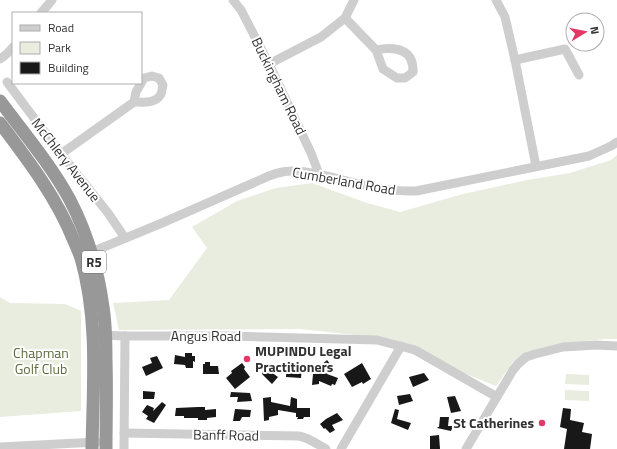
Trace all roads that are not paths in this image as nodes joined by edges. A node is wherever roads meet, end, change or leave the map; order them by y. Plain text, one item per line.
1 (52, 0) edge
2 (233, 0) edge
3 (354, 0) edge
4 (496, 0) edge
5 (42, 12) edge
6 (345, 18) junction
7 (12, 48) edge
8 (376, 50) dead end
9 (0, 59) edge
10 (515, 60) junction
11 (269, 64) junction
12 (579, 75) dead end
13 (7, 82) dead end
14 (0, 101) edge
15 (134, 102) dead end
16 (0, 123) edge
17 (617, 142) edge
18 (61, 154) junction
19 (536, 166) junction
20 (319, 174) junction
21 (125, 238) junction
22 (86, 255) junction
23 (100, 335) junction
24 (125, 336) junction
25 (402, 346) junction
26 (617, 346) edge
27 (497, 396) junction
28 (124, 433) junction
29 (92, 445) edge
30 (106, 445) edge
31 (0, 447) edge
32 (124, 449) edge
33 (326, 449) edge
34 (341, 449) edge
35 (466, 449) edge

1 - 5 street
2 - 11 street, Buckingham Road
3 - 6 street
4 - 10 street
6 - 8 street
6 - 11 street
7 - 9 street
10 - 12 street
10 - 19 street
11 - 20 street, Buckingham Road
13 - 18 street, McChlery Avenue
14 - 22 highway, R5
15 - 18 street
16 - 22 highway, R5
17 - 19 street, Cumberland Road
18 - 21 street, McChlery Avenue
19 - 20 street, Cumberland Road
20 - 21 street, Cumberland Road
21 - 22 street, Cumberland Road
22 - 23 highway, R5
23 - 24 street, Angus Road
23 - 29 highway, R5
23 - 30 highway, R5
24 - 25 street, Angus Road
24 - 28 street
25 - 27 street, Angus Road
25 - 34 street
26 - 27 street
27 - 35 street
28 - 32 street
28 - 33 street, Banff Road
29 - 30 street
29 - 31 street

